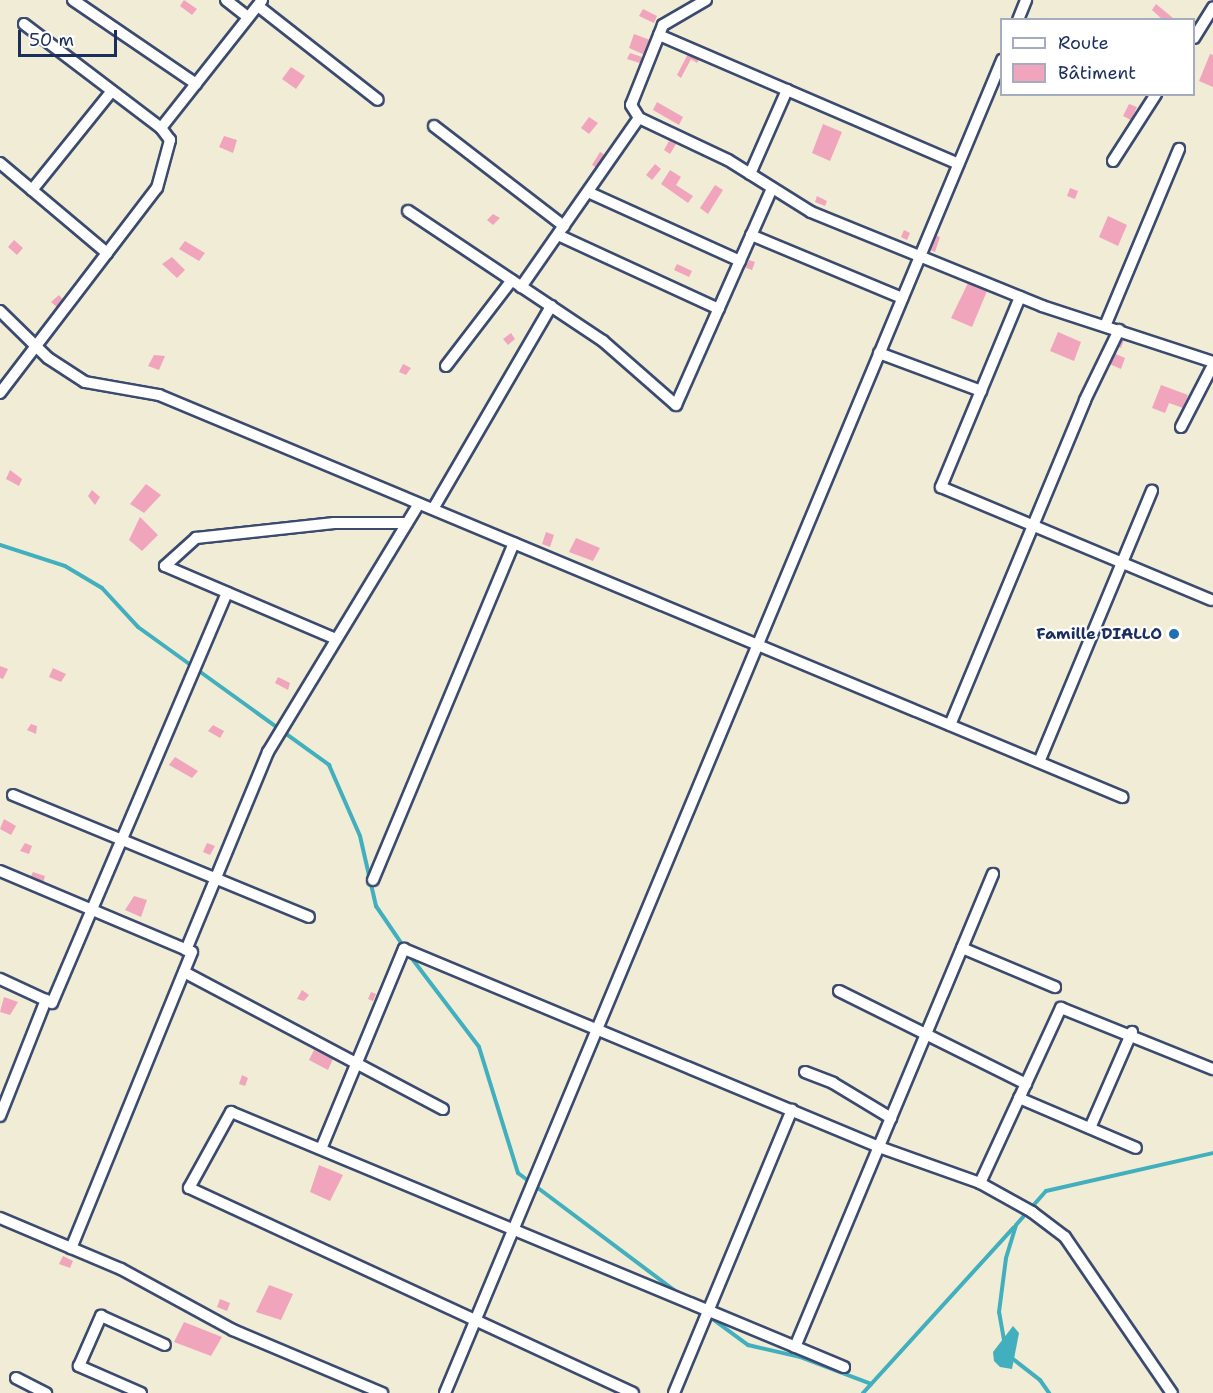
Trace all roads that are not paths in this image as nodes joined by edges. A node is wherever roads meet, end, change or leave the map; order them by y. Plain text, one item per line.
1 (73, 0) edge
2 (226, 0) edge
3 (706, 0) edge
4 (1026, 0) edge
5 (260, 3) edge
6 (1213, 8) edge
7 (249, 17) junction
8 (1019, 18) edge
9 (24, 24) dead end
10 (659, 35) junction
11 (1195, 36) edge
12 (1000, 65) edge
13 (196, 84) junction
14 (787, 90) junction
15 (112, 91) junction
16 (1155, 96) edge
17 (378, 100) dead end
18 (639, 118) junction
19 (434, 126) dead end
20 (161, 128) junction
21 (1179, 149) dead end
22 (1113, 161) dead end
23 (0, 163) edge
24 (958, 164) junction
25 (750, 174) junction
26 (772, 188) junction
27 (32, 190) junction
28 (588, 192) junction
29 (408, 211) dead end
30 (561, 230) junction
31 (751, 236) junction
32 (107, 253) junction
33 (919, 256) junction
34 (740, 261) junction
35 (517, 284) junction
36 (1020, 297) junction
37 (902, 298) junction
38 (550, 306) junction
39 (719, 309) junction
40 (0, 311) edge
41 (1106, 326) junction
42 (1119, 330) junction
43 (36, 346) junction
44 (879, 353) junction
45 (1213, 363) edge
46 (446, 366) dead end
47 (981, 391) junction
48 (0, 393) edge
49 (1181, 427) dead end
50 (1152, 491) dead end
51 (418, 504) junction
52 (433, 510) junction
53 (407, 523) junction
54 (1033, 525) junction
55 (514, 543) junction
56 (1122, 562) junction
57 (227, 593) junction
58 (1212, 600) edge
59 (336, 639) junction
60 (757, 645) junction
61 (950, 725) junction
62 (1039, 762) junction
63 (14, 795) dead end
64 (1122, 797) dead end
65 (122, 839) junction
66 (0, 871) edge
67 (993, 874) dead end
68 (216, 878) junction
69 (373, 880) dead end
70 (92, 910) junction
71 (309, 917) dead end
72 (962, 948) junction
73 (186, 950) junction
74 (184, 972) junction
75 (0, 979) edge
76 (1055, 987) dead end
77 (839, 991) dead end
78 (46, 1000) junction
79 (597, 1029) junction
80 (926, 1034) junction
81 (1132, 1034) junction
82 (357, 1063) junction
83 (1213, 1069) edge
84 (805, 1072) dead end
85 (1026, 1083) junction
86 (1019, 1098) junction
87 (443, 1109) dead end
88 (792, 1110) junction
89 (0, 1116) edge
90 (891, 1118) junction
91 (1090, 1128) junction
92 (879, 1147) junction
93 (1136, 1148) dead end
94 (321, 1149) junction
95 (980, 1183) junction
96 (0, 1218) edge
97 (513, 1229) junction
98 (71, 1248) junction
99 (708, 1311) junction
100 (474, 1322) junction
101 (165, 1345) dead end
102 (795, 1347) junction
103 (844, 1368) dead end
104 (16, 1378) dead end
105 (46, 1393) edge
106 (141, 1393) edge
107 (382, 1393) edge
108 (445, 1393) edge
109 (633, 1393) edge
110 (674, 1393) edge
111 (1172, 1393) edge

1 - 13 street
2 - 7 street
3 - 10 street
4 - 8 street
5 - 7 street
5 - 17 street
6 - 11 street
7 - 13 street
9 - 15 street
10 - 14 street
10 - 18 street
12 - 24 street
13 - 20 street
14 - 24 street
14 - 25 street
15 - 20 street
15 - 27 street
16 - 22 street
18 - 25 street
18 - 28 street
19 - 30 street
20 - 32 street
21 - 41 street
23 - 27 street
24 - 33 street
25 - 26 street
26 - 31 street
26 - 33 street
27 - 32 street
28 - 30 street
28 - 34 street
29 - 35 street
30 - 35 street
30 - 39 street
31 - 34 street
31 - 37 street
32 - 43 street
33 - 36 street
33 - 37 street
34 - 39 street
35 - 38 street
35 - 46 street
36 - 41 street
36 - 47 street
37 - 44 street
38 - 39 street
38 - 52 street
40 - 43 street
41 - 42 street
42 - 45 street
42 - 54 street
43 - 48 street
43 - 51 street
44 - 47 street
44 - 60 street
45 - 49 street
47 - 54 street
50 - 56 street
51 - 52 street
51 - 53 street
52 - 55 street
53 - 57 street
53 - 59 street
54 - 56 street
54 - 61 street
55 - 60 street
55 - 69 street
56 - 58 street
56 - 62 street
57 - 59 street
57 - 65 street
59 - 68 street
60 - 61 street
60 - 79 street
61 - 62 street
62 - 64 street
63 - 65 street
65 - 68 street
65 - 70 street
66 - 70 street
67 - 72 street
68 - 71 street
68 - 73 street
70 - 73 street
70 - 78 street
72 - 76 street
72 - 80 street
73 - 74 street
74 - 82 street
74 - 98 street
75 - 78 street
77 - 80 street
78 - 89 street
79 - 82 street
79 - 88 street
79 - 97 street
80 - 85 street
80 - 90 street
81 - 83 street
81 - 85 street
81 - 91 street
82 - 87 street
82 - 94 street
84 - 90 street
85 - 86 street
86 - 91 street
86 - 95 street
88 - 92 street
88 - 99 street
90 - 92 street
91 - 93 street
92 - 95 street
92 - 102 street
94 - 97 street
94 - 100 street
95 - 111 street
96 - 98 street
97 - 99 street
97 - 100 street
98 - 107 street
99 - 102 street
99 - 110 street
100 - 108 street
100 - 109 street
101 - 106 street
102 - 103 street
104 - 105 street

